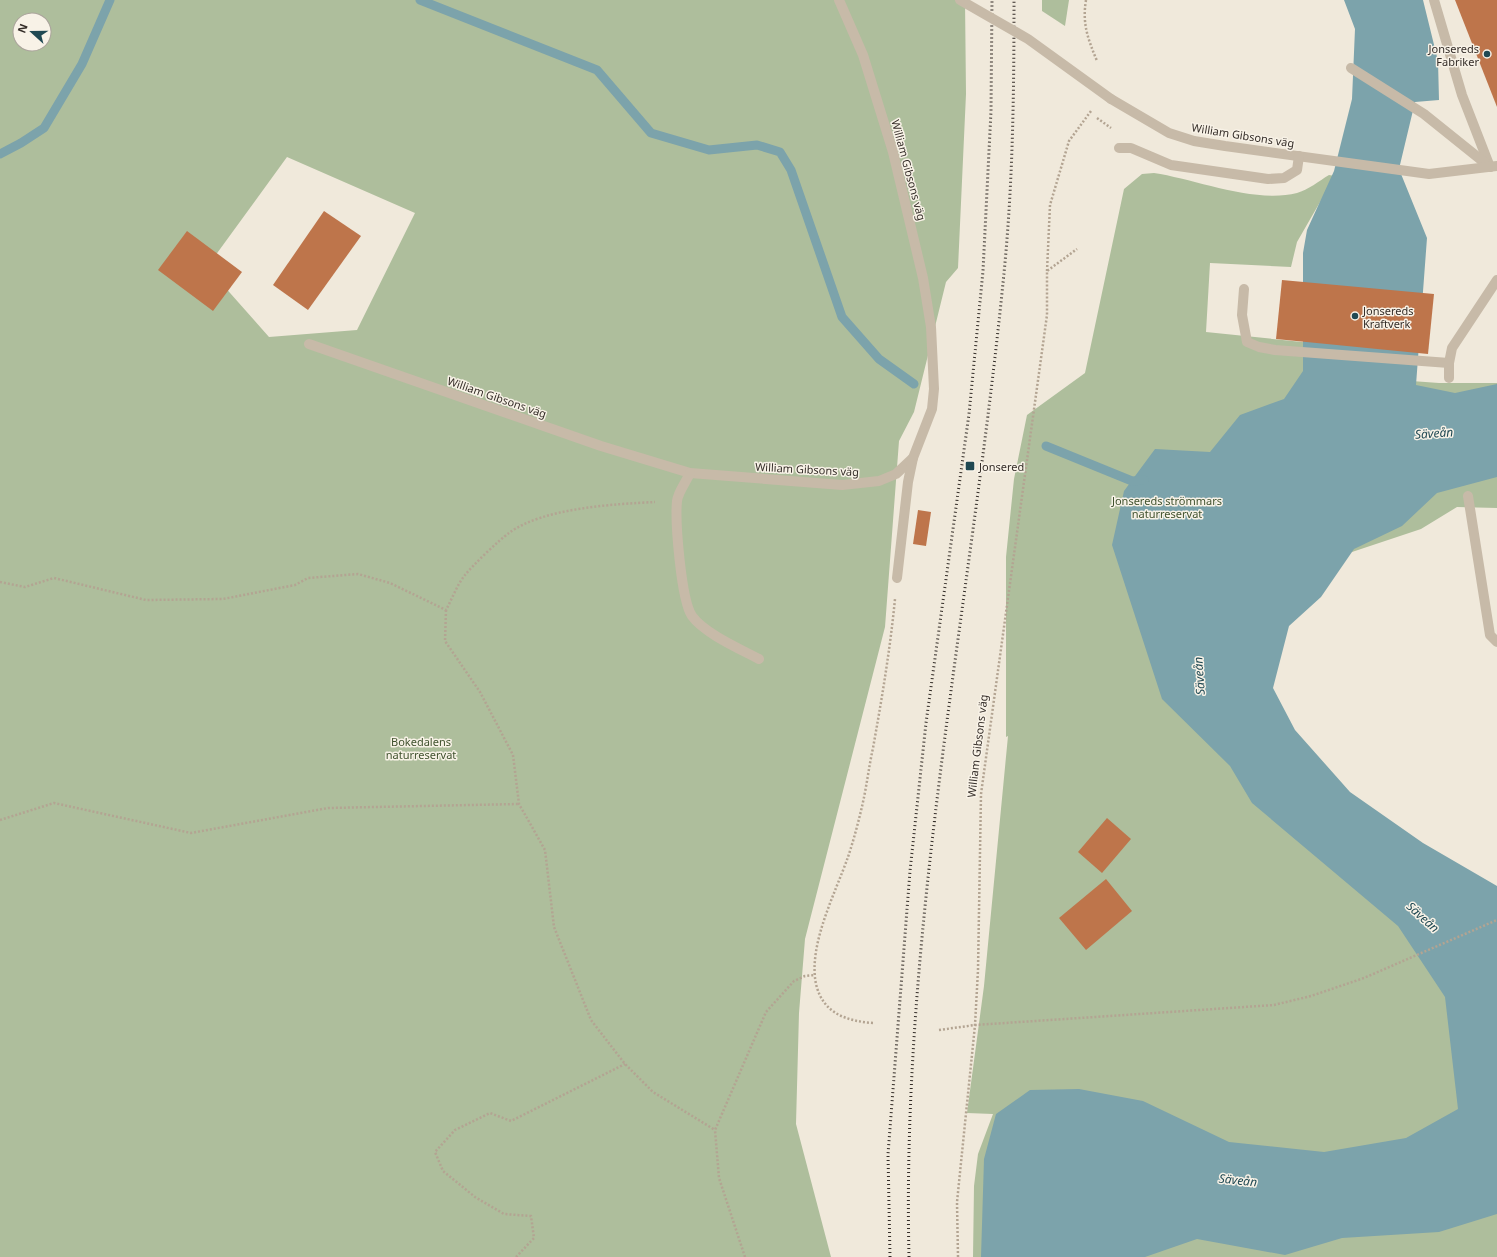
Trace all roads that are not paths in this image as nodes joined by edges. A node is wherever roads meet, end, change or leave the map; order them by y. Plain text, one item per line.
1 (840, 0) edge
2 (960, 0) edge
3 (1434, 0) edge
4 (1351, 68) dead end
5 (1119, 148) dead end
6 (1299, 156) junction
7 (1494, 167) edge
8 (1495, 287) edge
9 (1244, 289) dead end
10 (309, 344) dead end
11 (1450, 363) junction
12 (1449, 378) dead end
13 (913, 458) junction
14 (690, 473) junction
15 (1468, 496) dead end
16 (897, 578) road end
17 (1497, 642) edge
18 (759, 659) dead end

1 - 13 street, William Gibsons väg
2 - 6 street, William Gibsons väg, bridge
3 - 7 street
4 - 7 street
5 - 6 street, William Gibsons väg
6 - 7 street, William Gibsons väg
8 - 11 street
9 - 11 street
10 - 14 street, William Gibsons väg
11 - 12 street
13 - 14 street, William Gibsons väg
13 - 16 street
14 - 18 street
15 - 17 street

